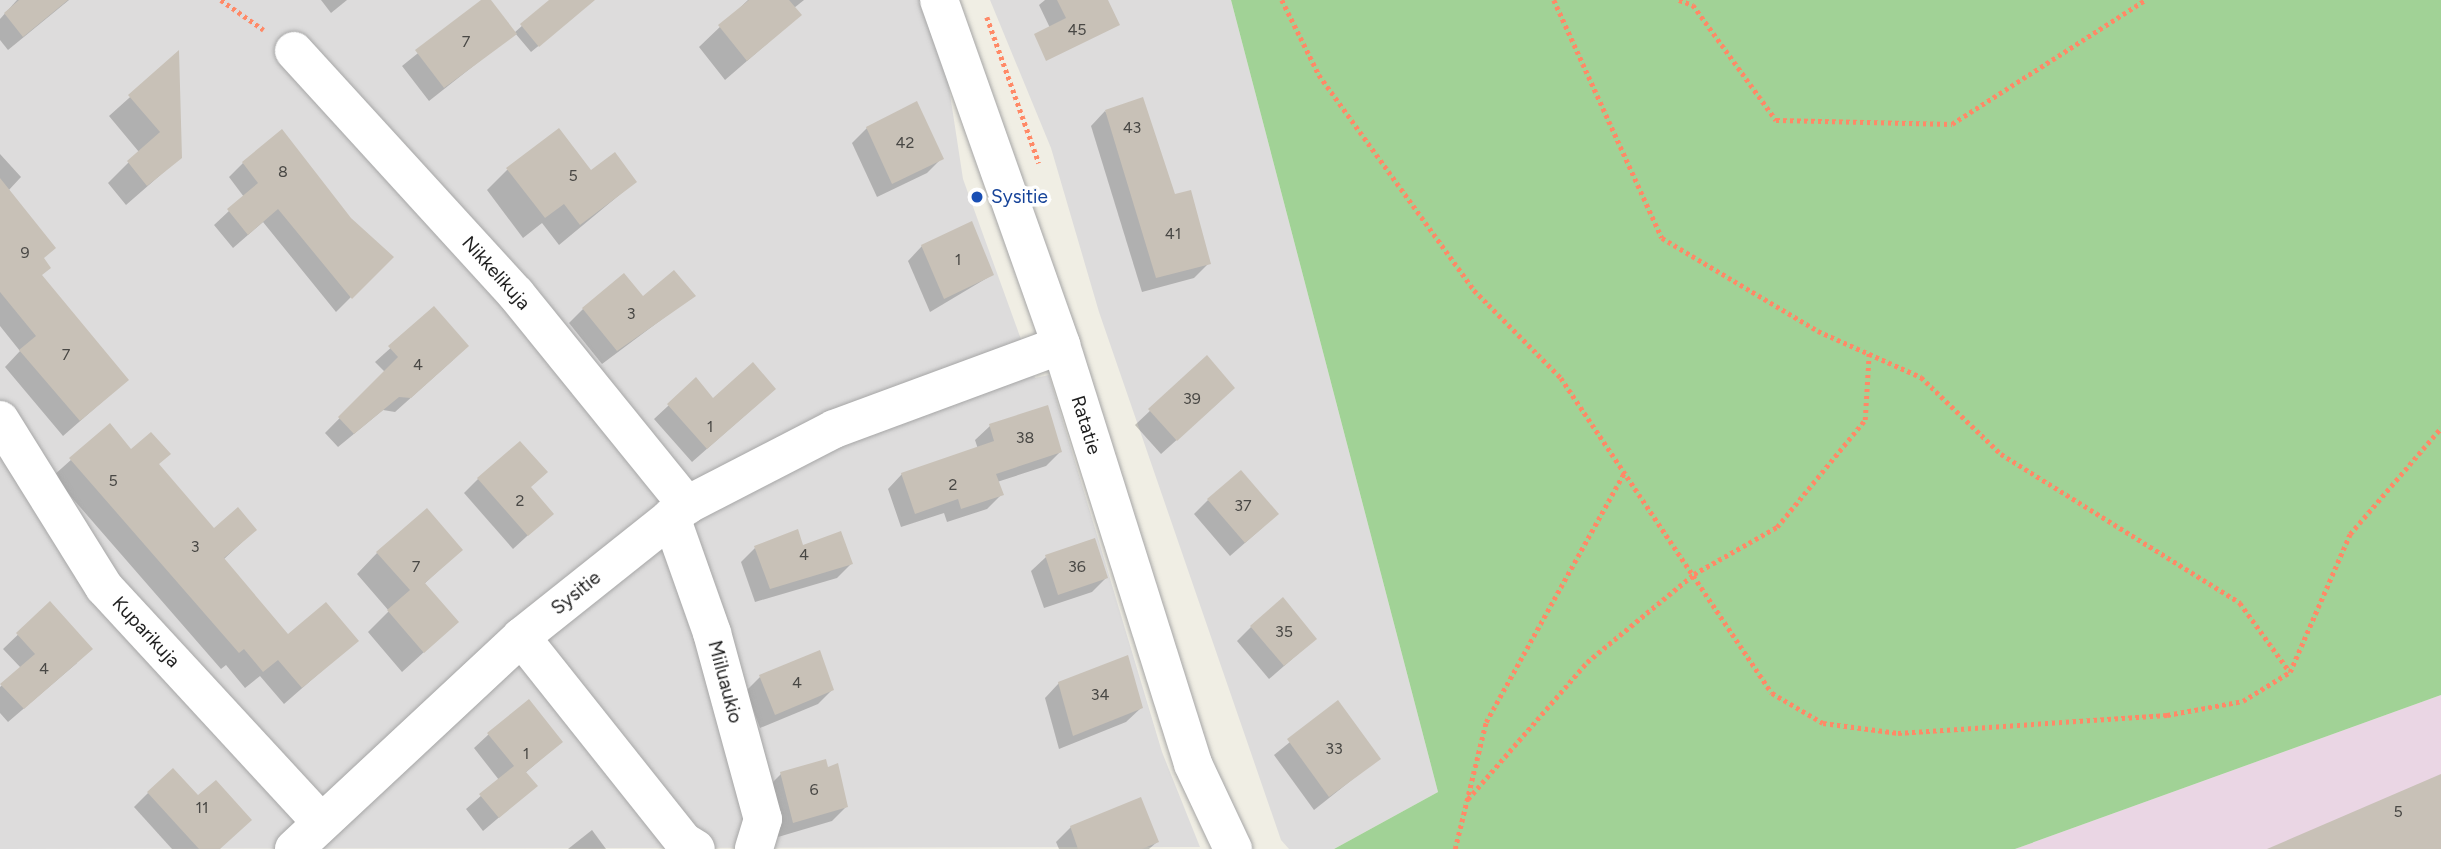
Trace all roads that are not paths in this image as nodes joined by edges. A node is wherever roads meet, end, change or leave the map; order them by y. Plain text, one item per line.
1 (939, 0) edge
2 (294, 51) road end
3 (1061, 345) junction
4 (0, 420) edge
5 (679, 511) junction
6 (521, 636) junction
7 (321, 822) junction
8 (294, 849) edge
9 (696, 849) edge
10 (754, 849) edge
11 (1233, 849) edge

1 - 3 street, Ratatie
2 - 5 street, Nikkelikuja
3 - 5 street, Sysitie
3 - 11 street, Ratatie
4 - 7 street, Kuparikuja
5 - 6 street, Sysitie
5 - 10 street, Miiluaukio
6 - 7 street, Sysitie
6 - 9 street
7 - 8 street, Sysitie

